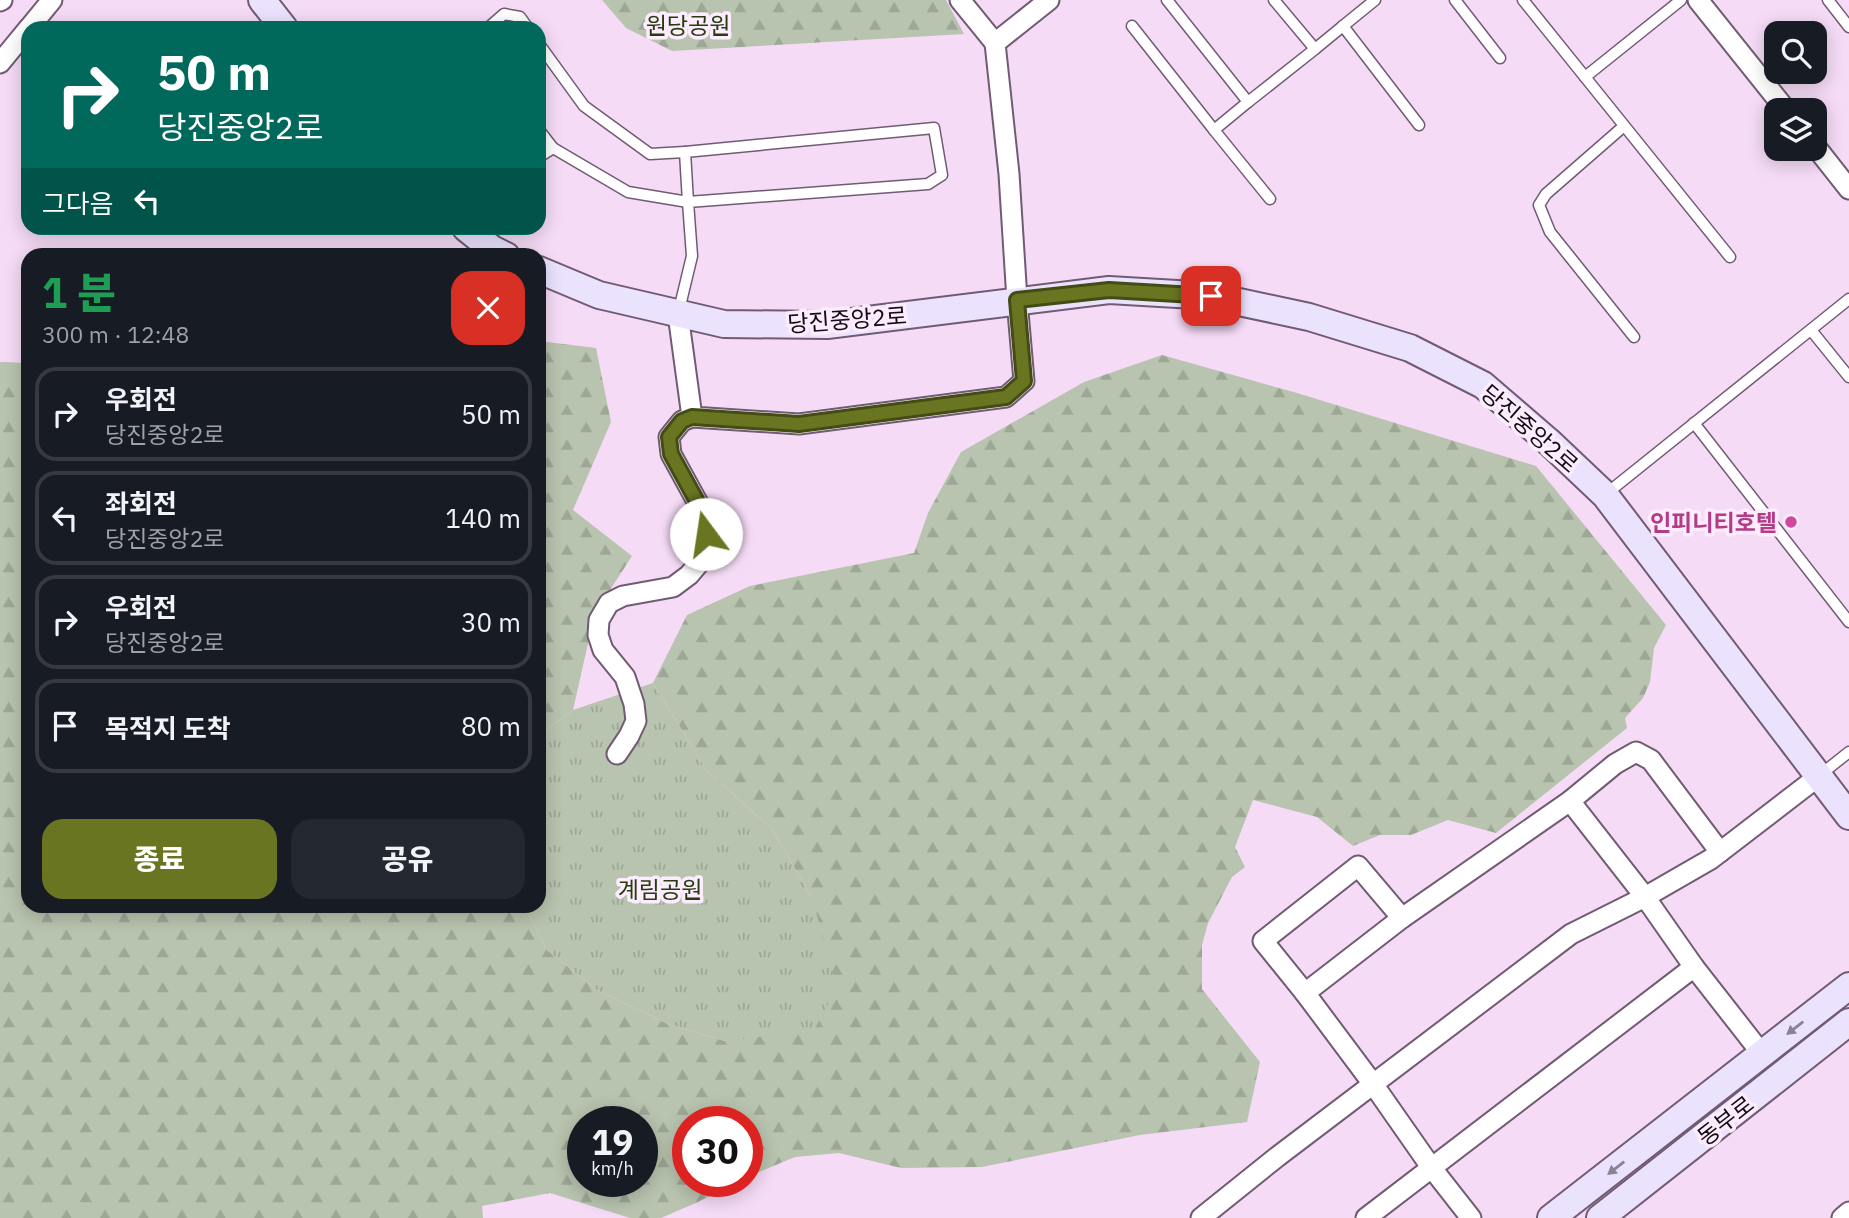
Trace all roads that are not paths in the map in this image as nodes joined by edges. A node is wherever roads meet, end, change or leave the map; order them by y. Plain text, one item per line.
1 (52, 0) edge
2 (960, 0) edge
3 (1049, 0) edge
4 (1167, 0) edge
5 (1274, 0) edge
6 (1375, 0) edge
7 (1455, 0) edge
8 (1523, 0) edge
9 (1681, 0) edge
10 (1698, 0) edge
11 (1828, 0) edge
12 (265, 1) edge
13 (35, 21) edge
14 (279, 21) edge
15 (496, 21) edge
16 (522, 21) edge
17 (1132, 26) dead end
18 (1343, 26) junction
19 (1849, 27) edge
20 (21, 38) edge
21 (995, 43) junction
22 (1315, 49) junction
23 (546, 54) edge
24 (1500, 58) dead end
25 (0, 62) edge
26 (1585, 77) junction
27 (1776, 98) edge
28 (1248, 103) junction
29 (1419, 125) dead end
30 (1624, 125) junction
31 (1214, 130) junction
32 (546, 140) edge
33 (552, 148) junction
34 (546, 152) edge
35 (685, 152) junction
36 (1827, 161) edge
37 (1849, 189) edge
38 (1270, 200) dead end
39 (688, 202) junction
40 (475, 235) edge
41 (491, 248) edge
42 (1730, 257) dead end
43 (546, 273) edge
44 (1849, 299) edge
45 (1017, 300) junction
46 (678, 314) junction
47 (1811, 330) junction
48 (1634, 337) dead end
49 (1849, 377) edge
50 (692, 417) junction
51 (1694, 423) junction
52 (1605, 495) junction
53 (1849, 622) edge
54 (1849, 752) edge
55 (617, 754) dead end
56 (1819, 776) junction
57 (1570, 801) junction
58 (1849, 816) edge
59 (1720, 852) junction
60 (1645, 897) junction
61 (1402, 918) junction
62 (1694, 967) junction
63 (1849, 986) edge
64 (1305, 993) junction
65 (1849, 1022) edge
66 (1762, 1054) junction
67 (1373, 1084) junction
68 (1431, 1167) junction
69 (1849, 1212) edge
70 (1201, 1218) edge
71 (1366, 1218) edge
72 (1471, 1218) edge
73 (1551, 1218) edge
74 (1600, 1218) edge
75 (1842, 1218) edge

1 - 13 street
2 - 21 street
3 - 21 street
4 - 28 lane
5 - 22 lane
6 - 18 lane
7 - 24 lane
8 - 26 lane
9 - 26 lane
10 - 27 street
11 - 19 lane
12 - 14 street
15 - 16 lane
17 - 31 lane
18 - 22 lane
18 - 29 lane
20 - 25 street
21 - 45 street
22 - 28 lane
23 - 35 lane
26 - 30 lane
28 - 31 lane
30 - 42 lane
30 - 48 lane
31 - 38 lane
32 - 33 lane
33 - 34 lane
33 - 39 lane
35 - 39 lane
35 - 39 lane
36 - 37 street
39 - 46 lane
40 - 41 street
43 - 46 street, 당진중앙2로
44 - 47 lane
45 - 46 street, 당진중앙2로
45 - 50 street
45 - 52 street, 당진중앙2로
46 - 50 street
47 - 49 lane
47 - 51 lane
50 - 55 street
51 - 52 lane
51 - 53 lane
52 - 56 street, 당진중앙2로
54 - 56 lane
56 - 58 street, 당진중앙2로
56 - 59 street
57 - 59 street
57 - 60 street
57 - 61 street
59 - 60 street
60 - 62 street
60 - 67 street
61 - 64 street
61 - 64 street
62 - 66 street
62 - 68 street
63 -> 66 street
64 - 67 street
65 - 74 street, 동부로
66 -> 73 street
67 - 68 street
67 - 70 street
68 - 71 street
68 - 72 street
69 - 75 street

